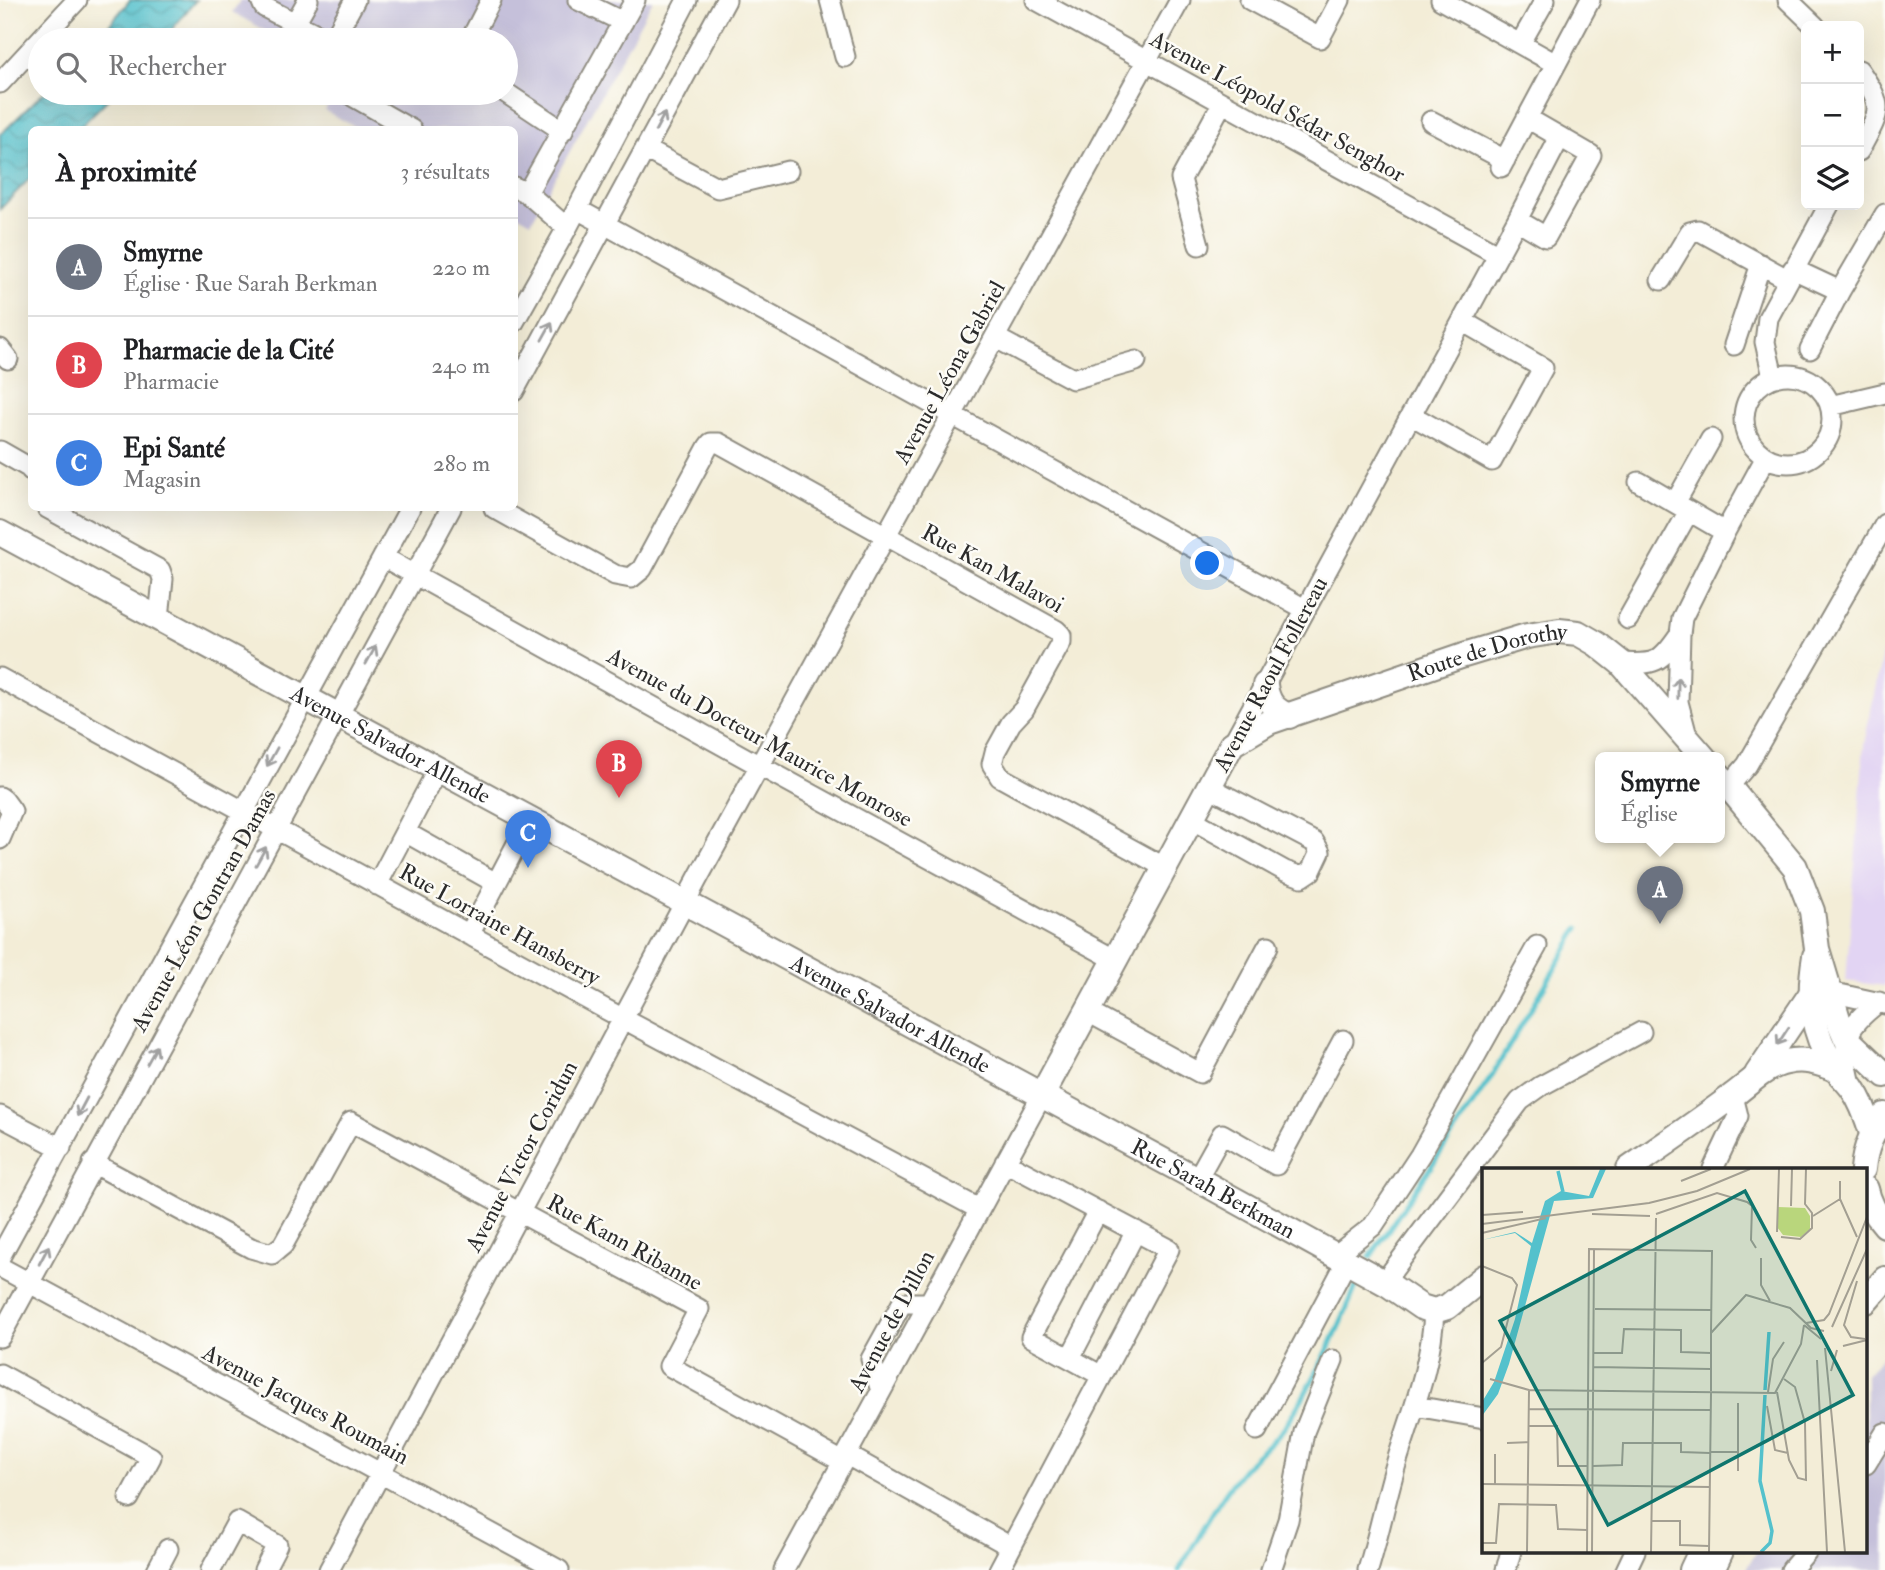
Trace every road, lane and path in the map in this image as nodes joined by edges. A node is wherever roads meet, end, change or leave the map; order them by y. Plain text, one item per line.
1 (77, 0) edge
2 (261, 0) edge
3 (308, 0) edge
4 (355, 0) edge
5 (491, 0) edge
6 (578, 0) edge
7 (635, 0) edge
8 (687, 0) edge
9 (726, 0) edge
10 (830, 0) edge
11 (1036, 0) edge
12 (1180, 0) edge
13 (1250, 0) edge
14 (1340, 0) edge
15 (1441, 0) edge
16 (1545, 0) edge
17 (1590, 0) edge
18 (1788, 0) edge
19 (1810, 21) edge
20 (623, 22) junction
21 (295, 23) junction
22 (51, 28) edge
23 (305, 28) edge
24 (340, 28) edge
25 (477, 28) edge
26 (1520, 44) junction
27 (28, 53) edge
28 (845, 57) dead end
29 (1146, 61) junction
30 (1556, 64) junction
31 (1864, 76) edge
32 (0, 83) edge
33 (518, 101) edge
34 (1222, 103) junction
35 (368, 105) edge
36 (1527, 118) junction
37 (1431, 121) dead end
38 (405, 126) edge
39 (563, 131) junction
40 (1560, 137) junction
41 (1861, 147) edge
42 (646, 149) junction
43 (788, 171) dead end
44 (521, 190) edge
45 (576, 209) junction
46 (1826, 210) edge
47 (1885, 214) edge
48 (1517, 220) junction
49 (605, 225) junction
50 (568, 228) junction
51 (1199, 245) dead end
52 (1497, 254) junction
53 (1761, 264) junction
54 (1790, 274) junction
55 (1661, 280) dead end
56 (1840, 291) junction
57 (518, 315) edge
58 (1462, 321) junction
59 (996, 338) junction
60 (1734, 345) dead end
61 (1810, 349) dead end
62 (1136, 361) dead end
63 (1773, 377) junction
64 (518, 384) edge
65 (1885, 393) edge
66 (1830, 406) junction
67 (1411, 415) junction
68 (953, 416) junction
69 (1711, 439) dead end
70 (0, 451) edge
71 (1766, 457) junction
72 (28, 467) edge
73 (1639, 482) dead end
74 (1682, 507) junction
75 (52, 511) edge
76 (408, 511) edge
77 (449, 511) edge
78 (499, 511) edge
79 (1885, 524) edge
80 (1725, 532) junction
81 (0, 533) edge
82 (887, 537) junction
83 (383, 557) junction
84 (414, 574) junction
85 (1305, 609) junction
86 (159, 618) junction
87 (1628, 619) dead end
88 (1680, 634) junction
89 (1621, 663) junction
90 (0, 678) edge
91 (1265, 685) junction
92 (305, 697) junction
93 (338, 715) junction
94 (1289, 716) junction
95 (1232, 744) junction
96 (1696, 749) edge
97 (760, 766) junction
98 (438, 769) junction
99 (1725, 780) edge
100 (1725, 782) edge
101 (1209, 787) junction
102 (0, 797) edge
103 (243, 811) junction
104 (530, 818) junction
105 (1191, 819) junction
106 (275, 830) junction
107 (405, 832) junction
108 (0, 839) edge
109 (1164, 867) junction
110 (496, 883) junction
111 (377, 885) junction
112 (685, 902) junction
113 (469, 935) junction
114 (1268, 946) dead end
115 (1537, 946) dead end
116 (1114, 959) junction
117 (1820, 993) junction
118 (1882, 1003) edge
119 (1086, 1012) junction
120 (622, 1018) junction
121 (1641, 1032) dead end
122 (1846, 1038) junction
123 (1343, 1040) dead end
124 (1835, 1069) junction
125 (1885, 1075) edge
126 (1755, 1078) junction
127 (1852, 1088) junction
128 (1042, 1095) junction
129 (1733, 1096) junction
130 (0, 1116) edge
131 (1878, 1124) edge
132 (61, 1148) junction
133 (1005, 1162) junction
134 (93, 1163) junction
135 (1630, 1168) edge
136 (1713, 1168) edge
137 (1863, 1168) edge
138 (1197, 1179) junction
139 (1868, 1205) edge
140 (979, 1209) junction
141 (520, 1211) junction
142 (1098, 1211) junction
143 (1885, 1225) edge
144 (1136, 1231) junction
145 (0, 1257) edge
146 (1342, 1258) junction
147 (0, 1267) edge
148 (1482, 1279) edge
149 (1885, 1279) edge
150 (1384, 1282) junction
151 (29, 1283) junction
152 (1868, 1299) edge
153 (1434, 1311) junction
154 (0, 1337) edge
155 (1070, 1358) junction
156 (1333, 1360) dead end
157 (0, 1374) edge
158 (1102, 1376) junction
159 (1415, 1406) junction
160 (1482, 1418) edge
161 (1257, 1430) dead end
162 (1885, 1433) edge
163 (845, 1459) junction
164 (1868, 1461) edge
165 (382, 1472) junction
166 (129, 1498) dead end
167 (1011, 1546) junction
168 (168, 1549) dead end
169 (1511, 1552) edge
170 (1635, 1552) edge
171 (1701, 1552) edge
172 (1721, 1552) edge
173 (1806, 1552) edge
174 (157, 1570) edge
175 (211, 1570) edge
176 (264, 1570) edge
177 (329, 1570) edge
178 (559, 1570) edge
179 (785, 1570) edge
180 (999, 1570) edge
181 (1271, 1570) edge
182 (1368, 1570) edge
183 (1506, 1570) edge
184 (1626, 1570) edge
185 (1692, 1570) edge
186 (1712, 1570) edge
187 (1791, 1570) edge

1 - 22 street
2 - 21 street
3 - 21 street
4 - 24 street
5 - 25 street
6 - 20 street
7 - 20 street
8 - 45 street
42 -> 9 street
10 - 28 street
11 - 29 street, Avenue Léopold Sédar Senghor
12 - 29 street, Avenue Léona Gabriel
13 - 14 street
15 - 26 street
16 - 26 street
17 - 30 street
18 - 19 street
20 - 39 street
21 - 23 street
26 - 30 street
27 - 32 street
29 - 34 street, Avenue Léopold Sédar Senghor
29 - 59 street, Avenue Léona Gabriel
30 - 36 street
31 - 41 street
33 - 39 street
34 - 51 street
34 - 52 street, Avenue Léopold Sédar Senghor
35 - 38 street
36 - 37 street
36 - 40 street
39 - 44 street
40 - 48 street, Avenue Raoul Follereau
40 - 48 street
42 - 43 street
42 - 49 street
44 - 50 street
45 - 49 street
45 - 50 street
46 - 54 street
47 - 56 street
48 - 52 street, Avenue Raoul Follereau
64 -> 49 street
49 - 68 street
50 - 57 street
52 - 58 street, Avenue Raoul Follereau
53 - 54 street
53 - 55 street
53 - 60 street
54 - 56 street
54 - 63 street
56 - 61 street
58 - 67 street, Avenue Raoul Follereau
58 - 67 street
59 - 62 street
59 - 68 street, Avenue Léona Gabriel
63 - 66 street
63 - 71 street
65 - 66 street
66 - 71 street
67 - 85 street, Avenue Raoul Follereau
68 - 82 street, Avenue Léona Gabriel
68 - 85 street
69 - 74 street
70 - 72 street
71 - 80 street
73 - 74 street
74 - 80 street
74 - 87 street
75 - 86 street
76 - 83 street, Avenue Léon Gontran Damas
77 - 84 street, Avenue Léon Gontran Damas
78 - 82 street
79 - 99 street
80 - 88 street
81 - 86 main road, Avenue Salvador Allende
82 - 97 street, Avenue Léona Gabriel
82 - 109 street, Rue Kan Malavoi
83 - 84 street, Avenue du Docteur Maurice Monrose
83 - 92 street, Avenue Léon Gontran Damas
93 -> 84 street, Avenue Léon Gontran Damas
84 - 97 street, Avenue du Docteur Maurice Monrose
85 - 91 street, Avenue Raoul Follereau
86 - 92 main road, Avenue Salvador Allende
88 - 89 street
96 -> 88 street
89 - 94 main road, Route de Dorothy
89 - 96 main road, Route de Dorothy
90 - 103 street, Rue Lorraine Hansberry
91 - 94 main road
91 - 95 street, Avenue Raoul Follereau
92 - 93 main road, Avenue Salvador Allende
92 -> 103 street, Avenue Léon Gontran Damas
93 - 98 main road, Avenue Salvador Allende
93 - 106 street, Avenue Léon Gontran Damas
94 - 95 main road, Route de Dorothy
95 - 101 main road, Avenue Raoul Follereau
97 - 112 street, Avenue Victor Coridun
97 - 116 street, Avenue du Docteur Maurice Monrose
98 - 104 main road, Avenue Salvador Allende
98 - 107 street
100 - 117 main road
101 - 105 main road, Avenue Raoul Follereau
101 - 105 street
102 - 108 street
103 - 106 street, Rue Lorraine Hansberry
103 -> 132 street, Avenue Léon Gontran Damas
104 - 110 street
104 - 112 main road, Avenue Salvador Allende
105 - 109 main road, Avenue Raoul Follereau
106 - 111 street, Rue Lorraine Hansberry
134 -> 106 street, Avenue Léon Gontran Damas
107 - 110 street
107 - 111 street
109 - 116 main road, Avenue Raoul Follereau
110 - 113 street
111 - 113 street, Rue Lorraine Hansberry
112 - 120 street, Avenue Victor Coridun
112 - 128 main road, Avenue Salvador Allende
113 - 120 street, Rue Lorraine Hansberry
114 - 119 street
115 - 146 street
116 - 119 main road, Avenue Raoul Follereau
117 - 118 street
117 - 122 main road
117 - 124 main road
117 -> 126 main road
118 - 122 street
119 - 128 main road, Avenue Raoul Follereau
120 - 140 street, Rue Lorraine Hansberry
120 - 141 street, Avenue Victor Coridun
121 - 150 street
122 - 125 main road
122 - 127 street
123 - 138 street
124 - 126 main road
124 - 127 main road
126 - 129 main road
127 - 131 main road
128 - 133 street, Avenue de Dillon
128 - 138 main road, Rue Sarah Berkman
129 - 135 main road
129 - 136 street
130 - 132 street
131 - 137 main road
132 - 145 street, Avenue Léon Gontran Damas
133 - 140 street, Avenue de Dillon
133 - 142 street
134 - 141 street
151 -> 134 street, Avenue Léon Gontran Damas
138 - 146 main road, Rue Sarah Berkman
139 - 143 main road
140 - 163 street, Avenue de Dillon
141 - 163 street, Rue Kann Ribanne
141 - 165 street, Avenue Victor Coridun
142 - 144 street
142 - 155 street
144 - 155 street
144 - 158 street
146 - 150 main road, Rue Sarah Berkman
146 - 161 street
147 - 151 street, Avenue Jacques Roumain
148 - 153 main road
149 - 152 main road
150 - 153 main road, Rue Sarah Berkman
151 - 154 street, Avenue Léon Gontran Damas
151 - 165 street, Avenue Jacques Roumain
153 - 159 street
155 - 158 street
156 - 181 street
157 - 166 street
158 - 167 street
159 - 160 street
159 - 182 street
162 - 164 street
163 - 167 street
163 - 179 street, Avenue de Dillon
165 - 177 street, Avenue Victor Coridun
165 - 178 street, Avenue Jacques Roumain
167 - 180 street
168 - 174 street
169 - 183 street
170 - 184 street
171 - 185 main road
172 - 186 main road
173 - 187 street
175 - 176 street

